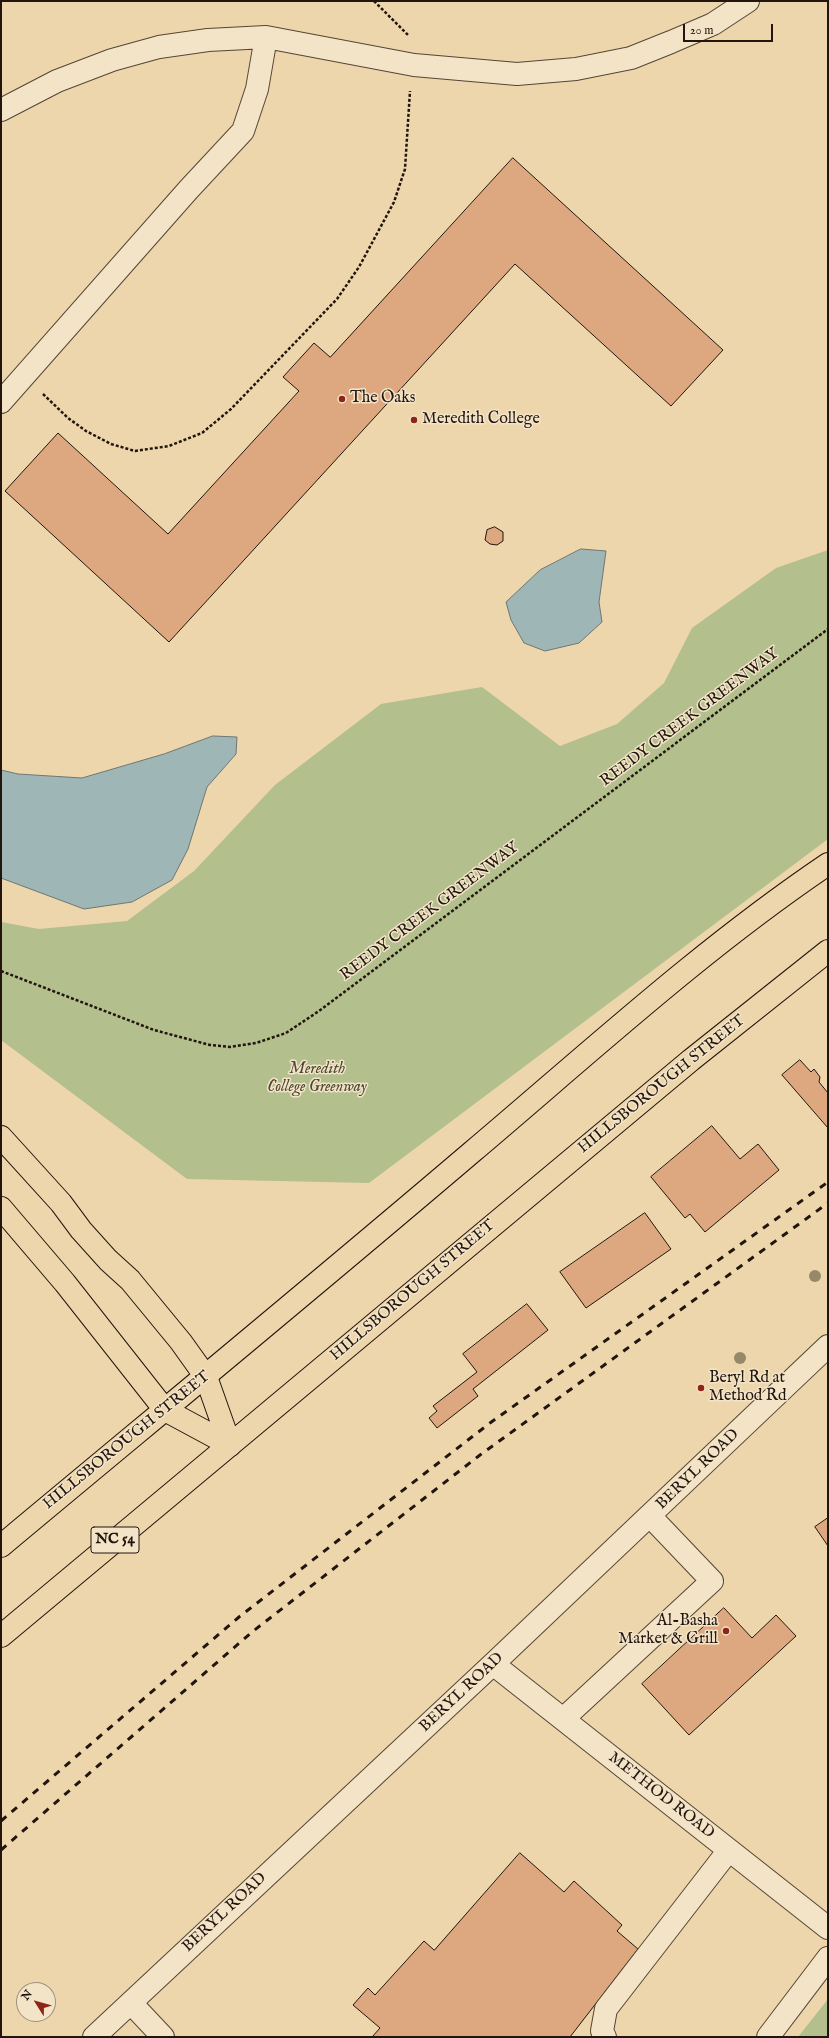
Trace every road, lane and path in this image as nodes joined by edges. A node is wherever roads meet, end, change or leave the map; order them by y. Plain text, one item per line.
1 (374, 1) edge
2 (748, 1) edge
3 (266, 37) junction
4 (414, 65) junction
5 (1, 110) edge
6 (41, 392) dead end
7 (1, 402) edge
8 (828, 629) edge
9 (828, 864) edge
10 (828, 951) edge
11 (1, 971) edge
12 (1, 1137) edge
13 (1, 1208) edge
14 (828, 1346) edge
15 (206, 1377) junction
16 (165, 1410) junction
17 (230, 1445) junction
18 (650, 1516) junction
19 (1, 1546) edge
20 (1, 1636) edge
21 (494, 1664) junction
22 (563, 1718) junction
23 (729, 1850) junction
24 (828, 1928) edge
25 (828, 1958) edge
26 (131, 2003) junction
27 (94, 2037) edge
28 (163, 2037) edge
29 (605, 2037) edge
30 (768, 2037) edge

1 - 4 path
2 - 4 street
3 - 4 street
3 - 5 street
3 - 7 street
4 - 6 path
8 - 11 path, REEDY CREEK GREENWAY
9 - 15 main road, HILLSBOROUGH STREET
10 - 17 main road, HILLSBOROUGH STREET
12 - 15 main road
13 - 16 main road
14 - 18 street, BERYL ROAD
15 - 16 main road, HILLSBOROUGH STREET
15 - 17 main road
16 - 17 main road
16 - 19 main road, HILLSBOROUGH STREET
17 - 20 main road, HILLSBOROUGH STREET / NC 54
18 - 21 street, BERYL ROAD
18 - 22 street
21 - 22 street, METHOD ROAD
21 - 26 street, BERYL ROAD
22 - 23 street, METHOD ROAD
23 - 24 street, METHOD ROAD
23 - 29 street
25 - 30 street
26 - 27 street, BERYL ROAD
26 - 28 street

